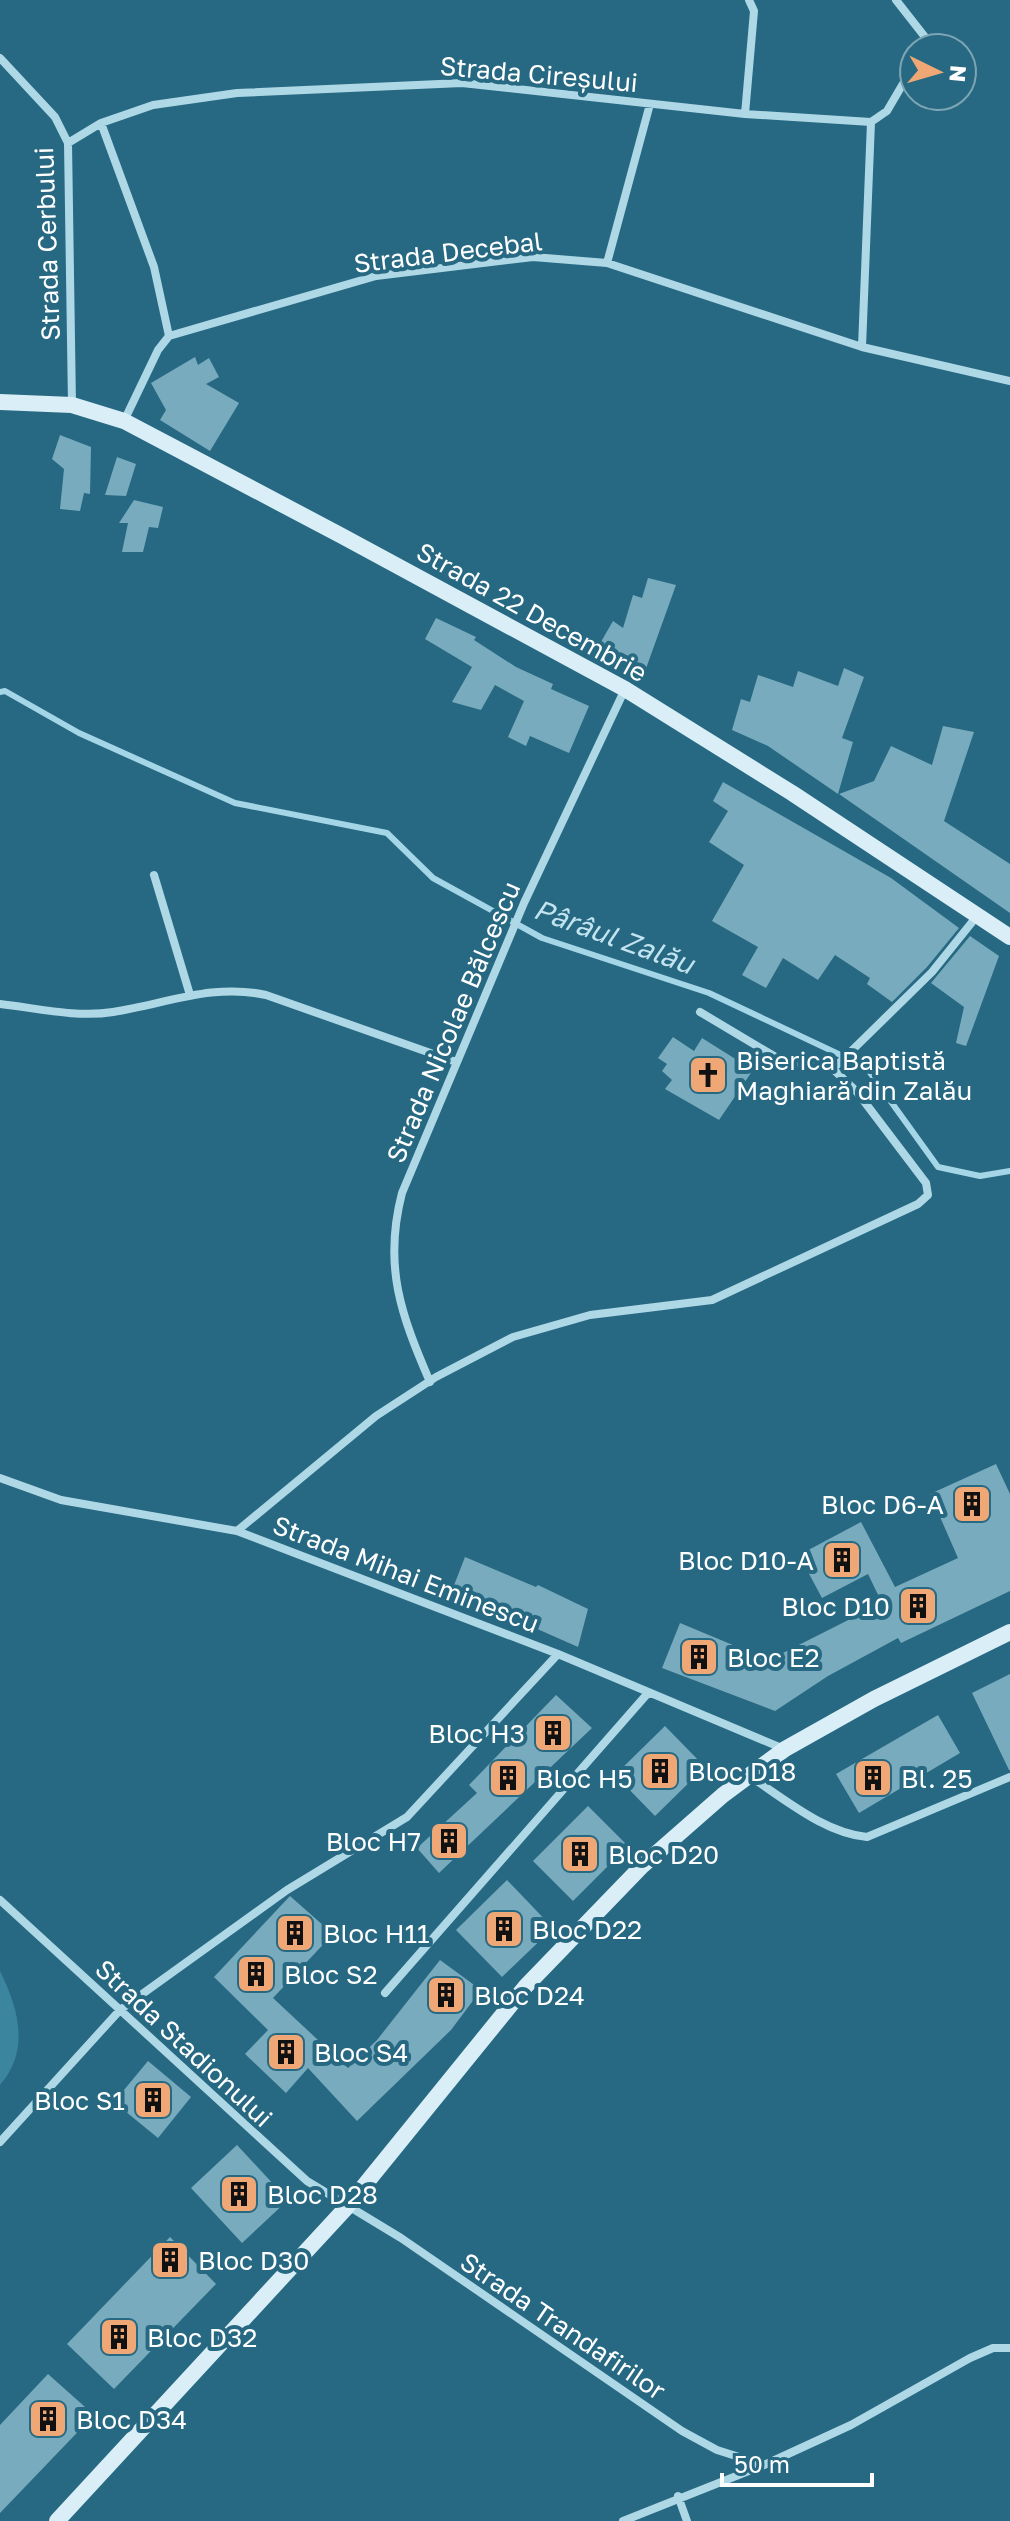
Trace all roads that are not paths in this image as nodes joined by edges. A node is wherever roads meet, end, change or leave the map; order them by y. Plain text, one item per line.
1 (749, 0) edge
2 (896, 0) edge
3 (912, 0) edge
4 (909, 14) junction
5 (922, 32) edge
6 (0, 58) edge
7 (898, 92) edge
8 (650, 104) junction
9 (745, 114) junction
10 (871, 122) junction
11 (101, 123) junction
12 (68, 143) junction
13 (607, 263) junction
14 (169, 336) junction
15 (862, 347) junction
16 (1010, 381) edge
17 (0, 402) edge
18 (72, 405) junction
19 (124, 421) junction
20 (625, 689) junction
21 (154, 875) dead end
22 (978, 915) junction
23 (1010, 937) edge
24 (190, 995) junction
25 (0, 1004) edge
26 (700, 1012) dead end
27 (456, 1062) junction
28 (833, 1069) junction
29 (430, 1382) junction
30 (0, 1478) edge
31 (237, 1531) junction
32 (1010, 1632) edge
33 (558, 1654) junction
34 (648, 1693) junction
35 (785, 1749) junction
36 (748, 1776) junction
37 (1010, 1777) edge
38 (0, 1900) edge
39 (385, 1993) dead end
40 (120, 2010) junction
41 (0, 2142) edge
42 (346, 2208) junction
43 (1010, 2348) edge
44 (764, 2465) junction
45 (678, 2496) junction
46 (57, 2521) edge
47 (623, 2521) edge
48 (687, 2521) edge

1 - 9 street
2 - 4 street
3 - 4 street
4 - 5 street
6 - 12 street, Strada Cerbului
7 - 10 street
8 - 9 street, Strada Cireșului
8 - 11 street, Strada Cireșului
8 - 13 street
9 - 10 street, Strada Cireșului
10 - 15 street
11 - 12 street, Strada Cireșului
11 - 14 street
12 - 18 street, Strada Cerbului
13 - 14 street, Strada Decebal
13 - 15 street, Strada Decebal
14 - 19 street
15 - 16 street, Strada Decebal
17 - 18 main road, Strada 22 Decembrie
18 - 19 main road, Strada 22 Decembrie
19 - 20 main road, Strada 22 Decembrie
20 - 22 main road, Strada 22 Decembrie
20 - 27 street, Strada Nicolae Bălcescu
21 - 24 street
22 - 23 main road, Strada 22 Decembrie
22 - 28 street
24 - 25 street
24 - 27 street
26 - 28 street
27 - 29 street, Strada Nicolae Bălcescu
28 - 29 street
29 - 31 street
30 - 31 street, Strada Mihai Eminescu
31 - 33 street, Strada Mihai Eminescu
32 - 35 main road
33 - 34 street, Strada Mihai Eminescu
33 - 40 street
34 - 35 street, Strada Mihai Eminescu
34 - 39 street
35 - 36 main road
36 - 37 street
36 - 42 main road
38 - 40 street, Strada Stadionului
40 - 41 street
40 - 42 street, Strada Stadionului
42 - 44 street, Strada Trandafirilor
42 - 46 main road
43 - 44 street
44 - 45 street
45 - 47 street
45 - 48 street

